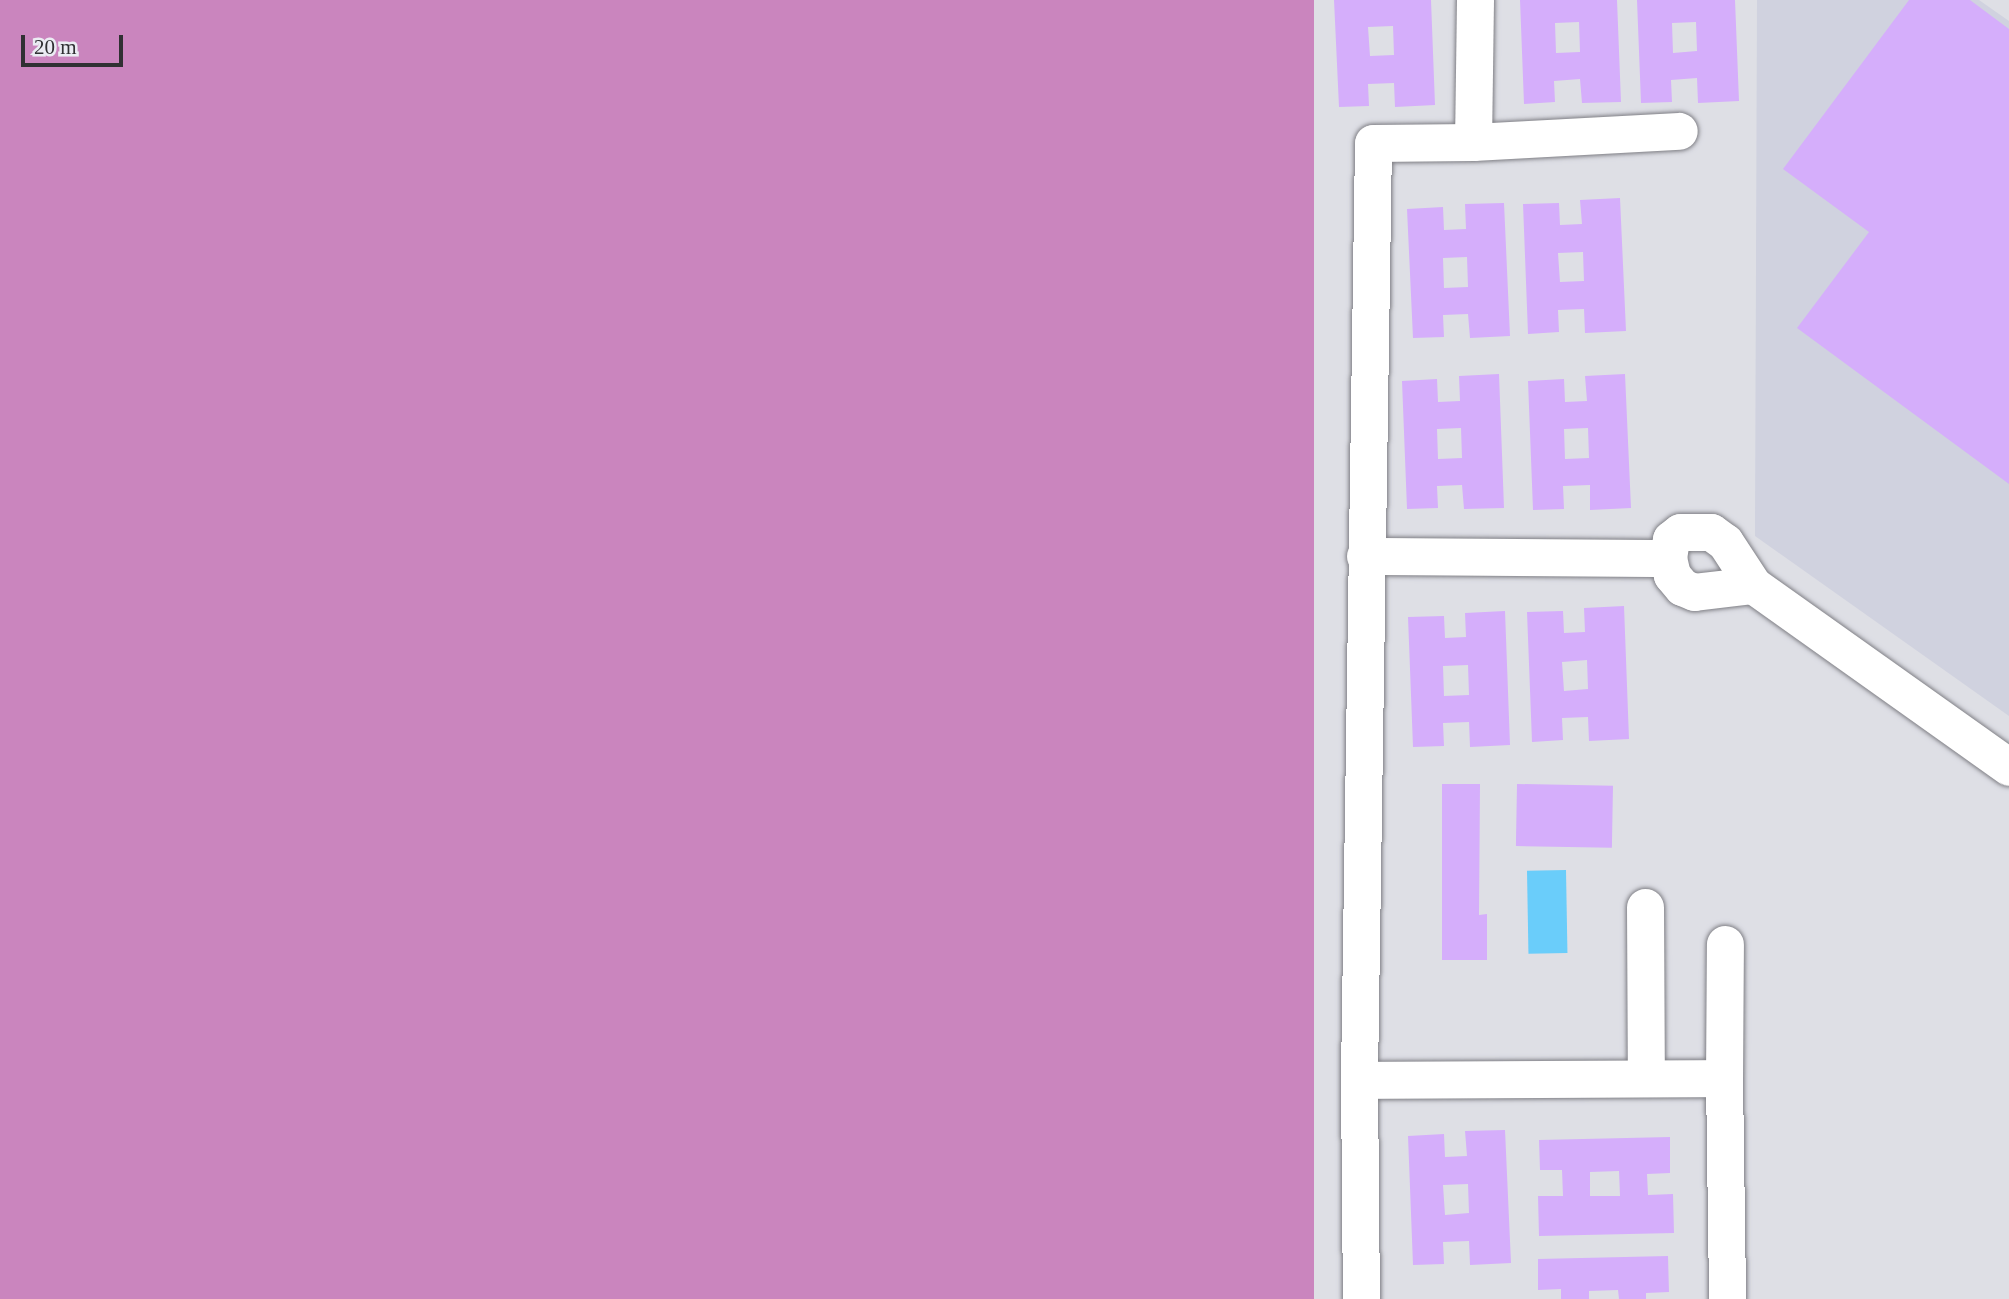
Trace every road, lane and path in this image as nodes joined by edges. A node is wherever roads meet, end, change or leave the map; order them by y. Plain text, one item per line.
1 (1475, 0) edge
2 (1679, 131) dead end
3 (1473, 142) junction
4 (1365, 556) junction
5 (1668, 558) junction
6 (1753, 585) junction
7 (2009, 767) edge
8 (1645, 907) dead end
9 (1725, 944) dead end
10 (1646, 1078) junction
11 (1724, 1078) junction
12 (1359, 1080) junction
13 (1361, 1299) edge
14 (1727, 1299) edge

1 - 3 street
2 - 3 street
3 - 4 street
4 - 5 street
4 - 12 street
5 - 6 street
5 - 6 street
6 - 7 street
8 - 10 street
9 - 11 street
10 - 11 street
10 - 12 street
11 - 14 street
12 - 13 street

